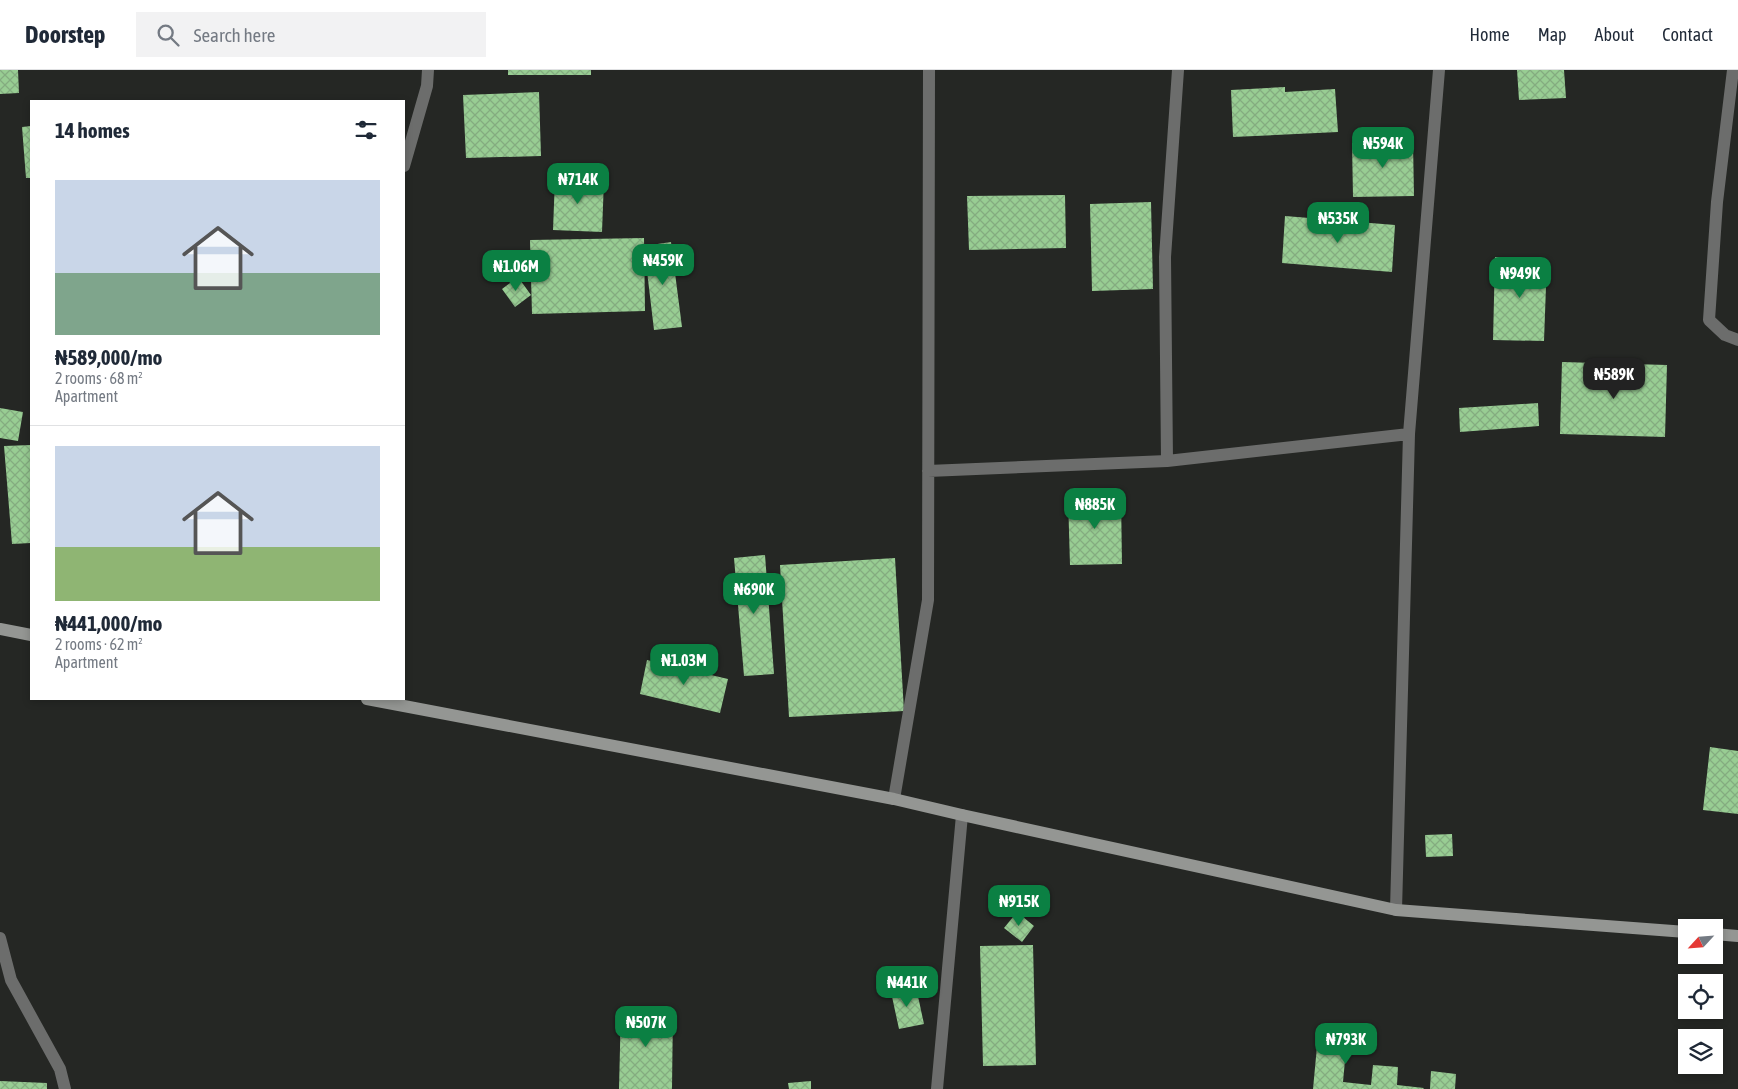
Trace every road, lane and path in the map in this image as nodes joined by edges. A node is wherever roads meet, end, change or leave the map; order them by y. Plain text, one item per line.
1 (428, 70) edge
2 (929, 70) edge
3 (1178, 70) edge
4 (1438, 70) edge
5 (1733, 70) edge
6 (405, 163) edge
7 (1738, 340) edge
8 (1409, 434) junction
9 (1167, 461) junction
10 (928, 471) junction
11 (0, 630) edge
12 (30, 635) edge
13 (372, 700) edge
14 (894, 799) junction
15 (962, 816) junction
16 (1396, 910) junction
17 (1678, 931) edge
18 (1723, 935) edge
19 (1738, 936) edge
20 (0, 938) edge
21 (65, 1089) edge
22 (936, 1089) edge

1 - 6 street
2 - 10 street
3 - 9 street
4 - 8 street
5 - 7 street
8 - 9 street
8 - 16 street
9 - 10 street
10 - 14 street
11 - 12 main road
13 - 14 main road
14 - 15 main road
15 - 16 main road
15 - 22 street
16 - 17 main road
18 - 19 main road
20 - 21 street

